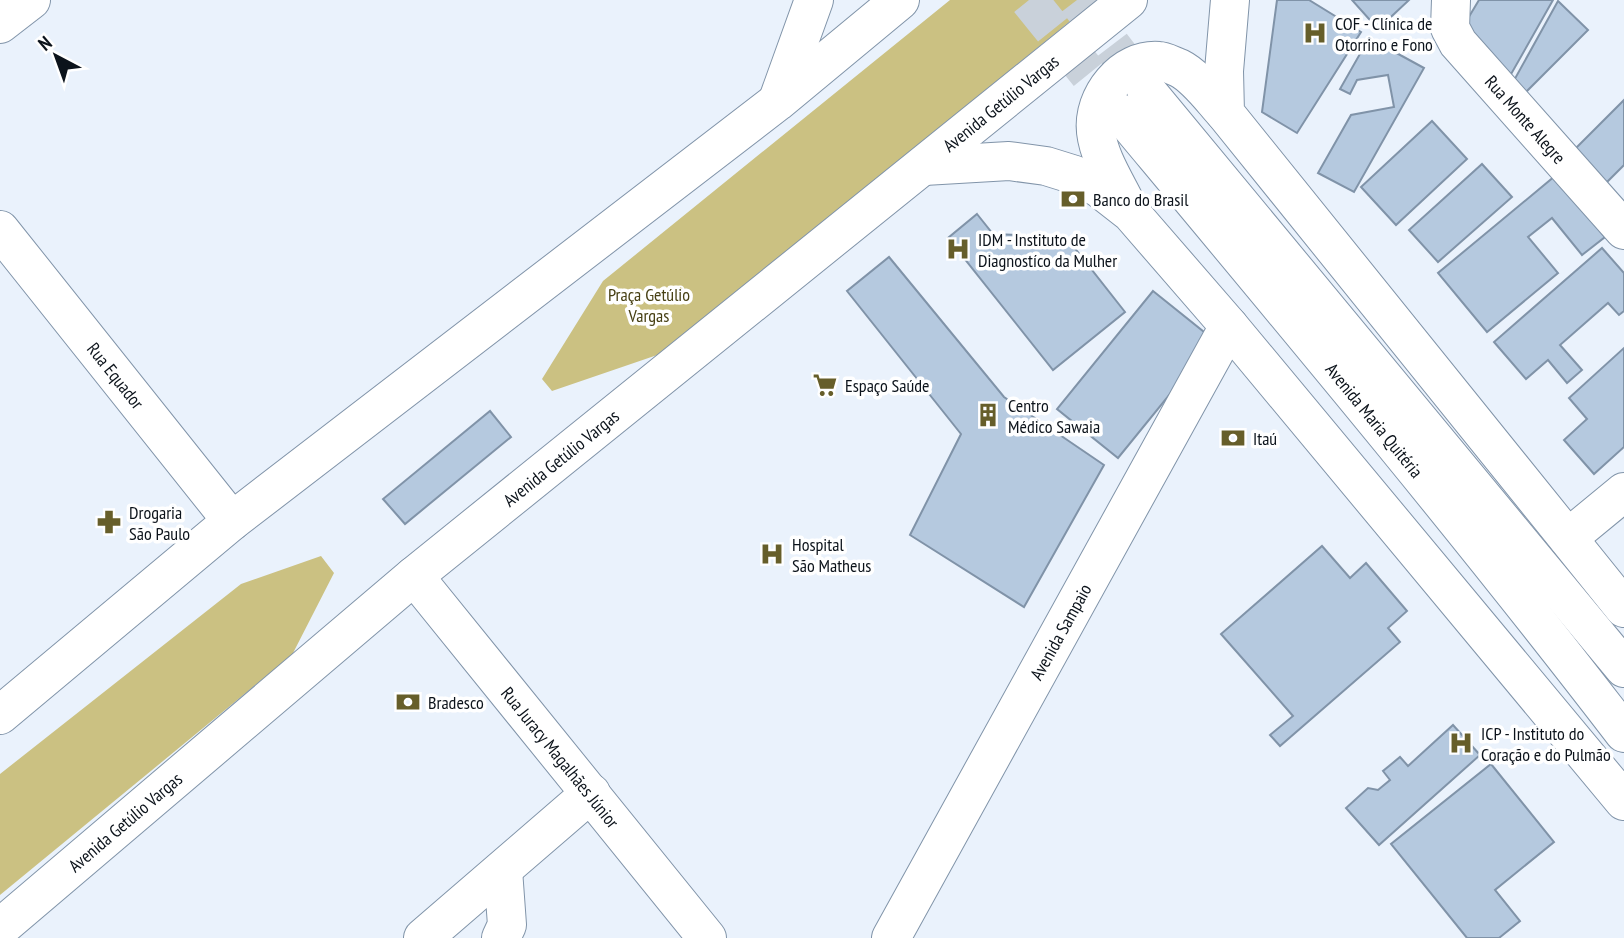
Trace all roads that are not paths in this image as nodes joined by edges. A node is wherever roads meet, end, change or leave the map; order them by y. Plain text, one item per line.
1 (32, 0) edge
2 (814, 0) edge
3 (900, 0) edge
4 (1128, 0) edge
5 (1230, 0) edge
6 (1451, 0) edge
7 (0, 24) edge
8 (777, 102) junction
9 (1225, 113) junction
10 (924, 166) junction
11 (1131, 213) junction
12 (0, 230) edge
13 (1624, 230) edge
14 (1229, 326) junction
15 (1624, 492) edge
16 (232, 522) junction
17 (1568, 538) junction
18 (414, 576) junction
19 (1624, 608) edge
20 (1624, 668) edge
21 (0, 715) edge
22 (1624, 733) edge
23 (591, 793) junction
24 (1624, 801) edge
25 (503, 870) junction
26 (0, 928) edge
27 (423, 938) edge
28 (501, 938) edge
29 (708, 938) edge
30 (891, 938) edge

1 - 7 main road
2 - 8 main road
3 - 8 main road
4 - 10 main road, Avenida Getúlio Vargas
5 - 9 main road
6 - 13 main road, Rua Monte Alegre
8 - 16 main road
9 - 11 main road
9 - 17 main road
10 - 11 main road
10 - 18 main road, Avenida Getúlio Vargas
11 - 14 main road
12 - 16 main road, Rua Equador
14 - 24 main road
14 - 30 main road, Avenida Sampaio
15 - 17 main road
16 - 21 main road
17 - 19 main road
18 - 23 main road, Rua Juracy Magalhães Júnior
18 - 26 main road, Avenida Getúlio Vargas
20 - 22 main road, Avenida Maria Quitéria
23 - 25 main road
23 - 29 main road, Rua Juracy Magalhães Júnior
25 - 27 main road
25 - 28 main road

